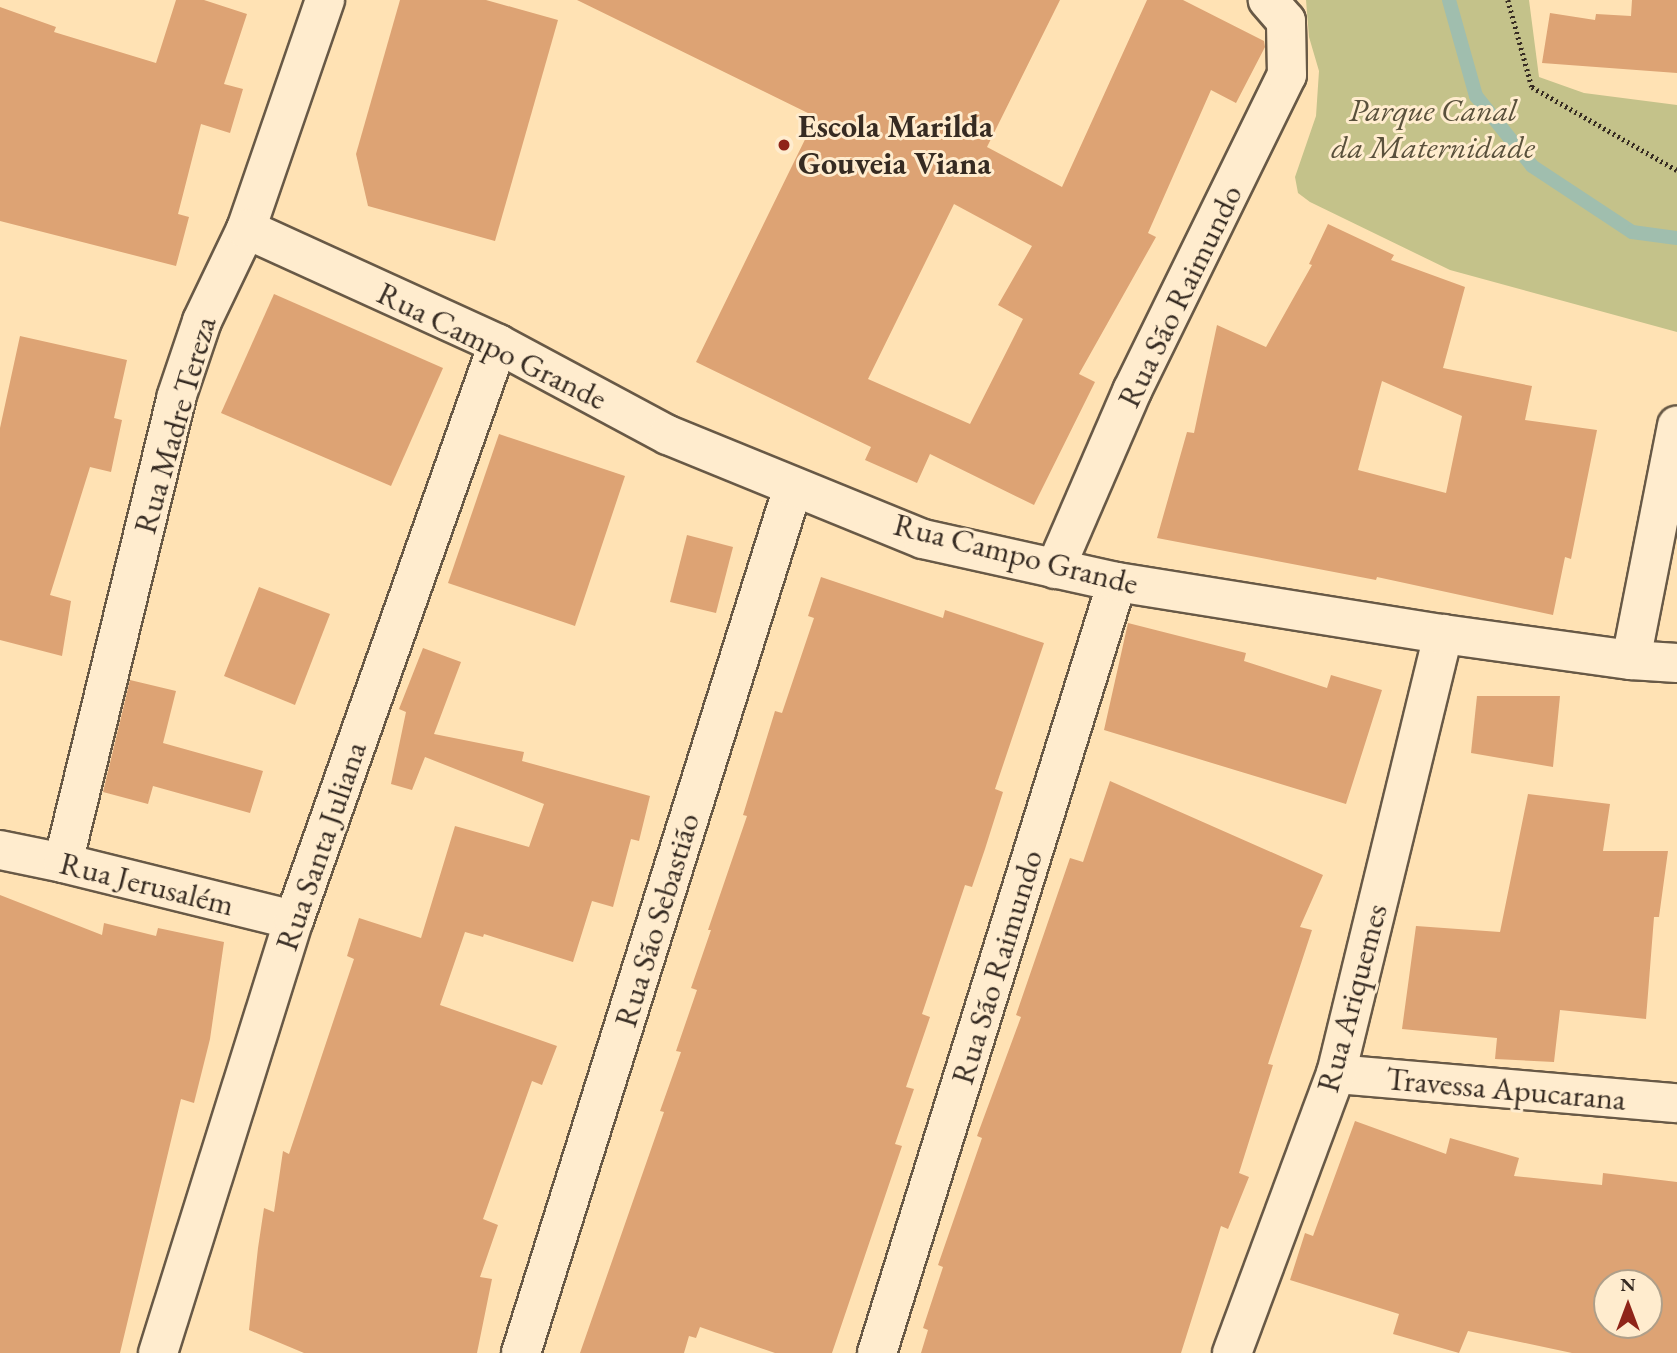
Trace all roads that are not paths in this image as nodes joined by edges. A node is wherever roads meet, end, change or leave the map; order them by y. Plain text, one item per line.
1 (325, 0) edge
2 (1277, 10) edge
3 (246, 229) junction
4 (498, 344) junction
5 (1677, 425) edge
6 (793, 487) junction
7 (1055, 569) junction
8 (1118, 582) junction
9 (1443, 634) junction
10 (1631, 660) junction
11 (1677, 663) edge
12 (0, 850) edge
13 (63, 863) junction
14 (294, 920) junction
15 (1336, 1074) junction
16 (1677, 1104) edge
17 (158, 1353) edge
18 (521, 1353) edge
19 (877, 1353) edge
20 (1232, 1353) edge

1 - 3 street, Rua Madre Tereza
2 - 7 street, Rua São Raimundo
3 - 4 street, Rua Campo Grande
3 - 13 street, Rua Madre Tereza
4 - 6 street, Rua Campo Grande
4 - 14 street, Rua Santa Juliana
5 - 10 street
6 - 7 street, Rua Campo Grande
6 - 18 street, Rua São Sebastião
7 - 8 street, Rua Campo Grande
8 - 9 street, Rua Campo Grande
8 - 19 street, Rua São Raimundo
9 - 10 street, Rua Campo Grande
9 - 15 street, Rua Ariquemes
10 - 11 street, Rua Campo Grande
12 - 13 street, Rua Jerusalém
13 - 14 street, Rua Jerusalém
14 - 17 street, Rua Santa Juliana
15 - 16 street, Travessa Apucarana
15 - 20 street, Rua Ariquemes

